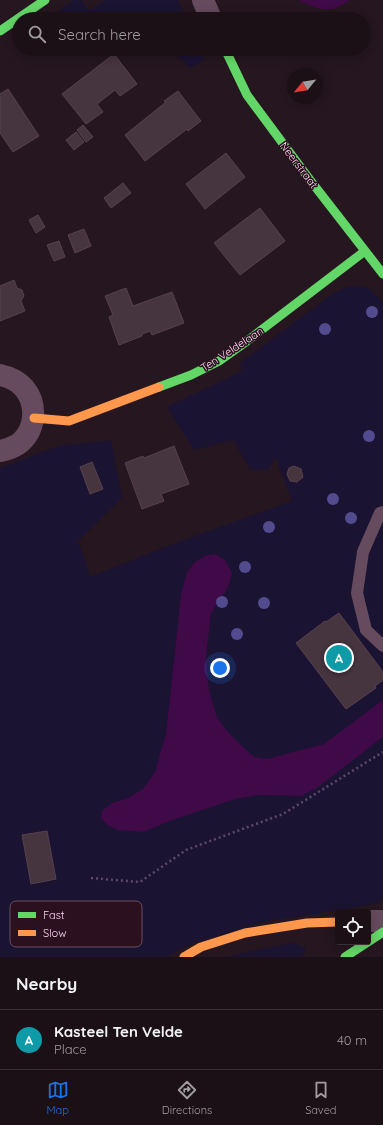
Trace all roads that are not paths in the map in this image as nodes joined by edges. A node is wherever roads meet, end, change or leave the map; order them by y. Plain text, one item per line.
1 (46, 0) edge
2 (203, 0) edge
3 (28, 12) edge
4 (208, 12) edge
5 (12, 23) edge
6 (0, 31) edge
7 (228, 56) edge
8 (366, 251) junction
9 (383, 274) edge
10 (0, 375) edge
11 (34, 418) junction
12 (0, 451) edge
13 (383, 512) edge
14 (383, 646) edge
15 (371, 921) edge
16 (383, 921) edge
17 (335, 922) edge
18 (383, 932) edge
19 (184, 957) edge
20 (345, 957) edge

1 - 3 street
2 - 4 street
5 - 6 street
7 - 8 street, Neerstraat
8 - 9 street, Neerstraat
8 - 11 street, Ten Veldelaan
10 - 11 street
11 - 12 street
13 - 14 lane
15 - 16 street
17 - 19 street
18 - 20 street

